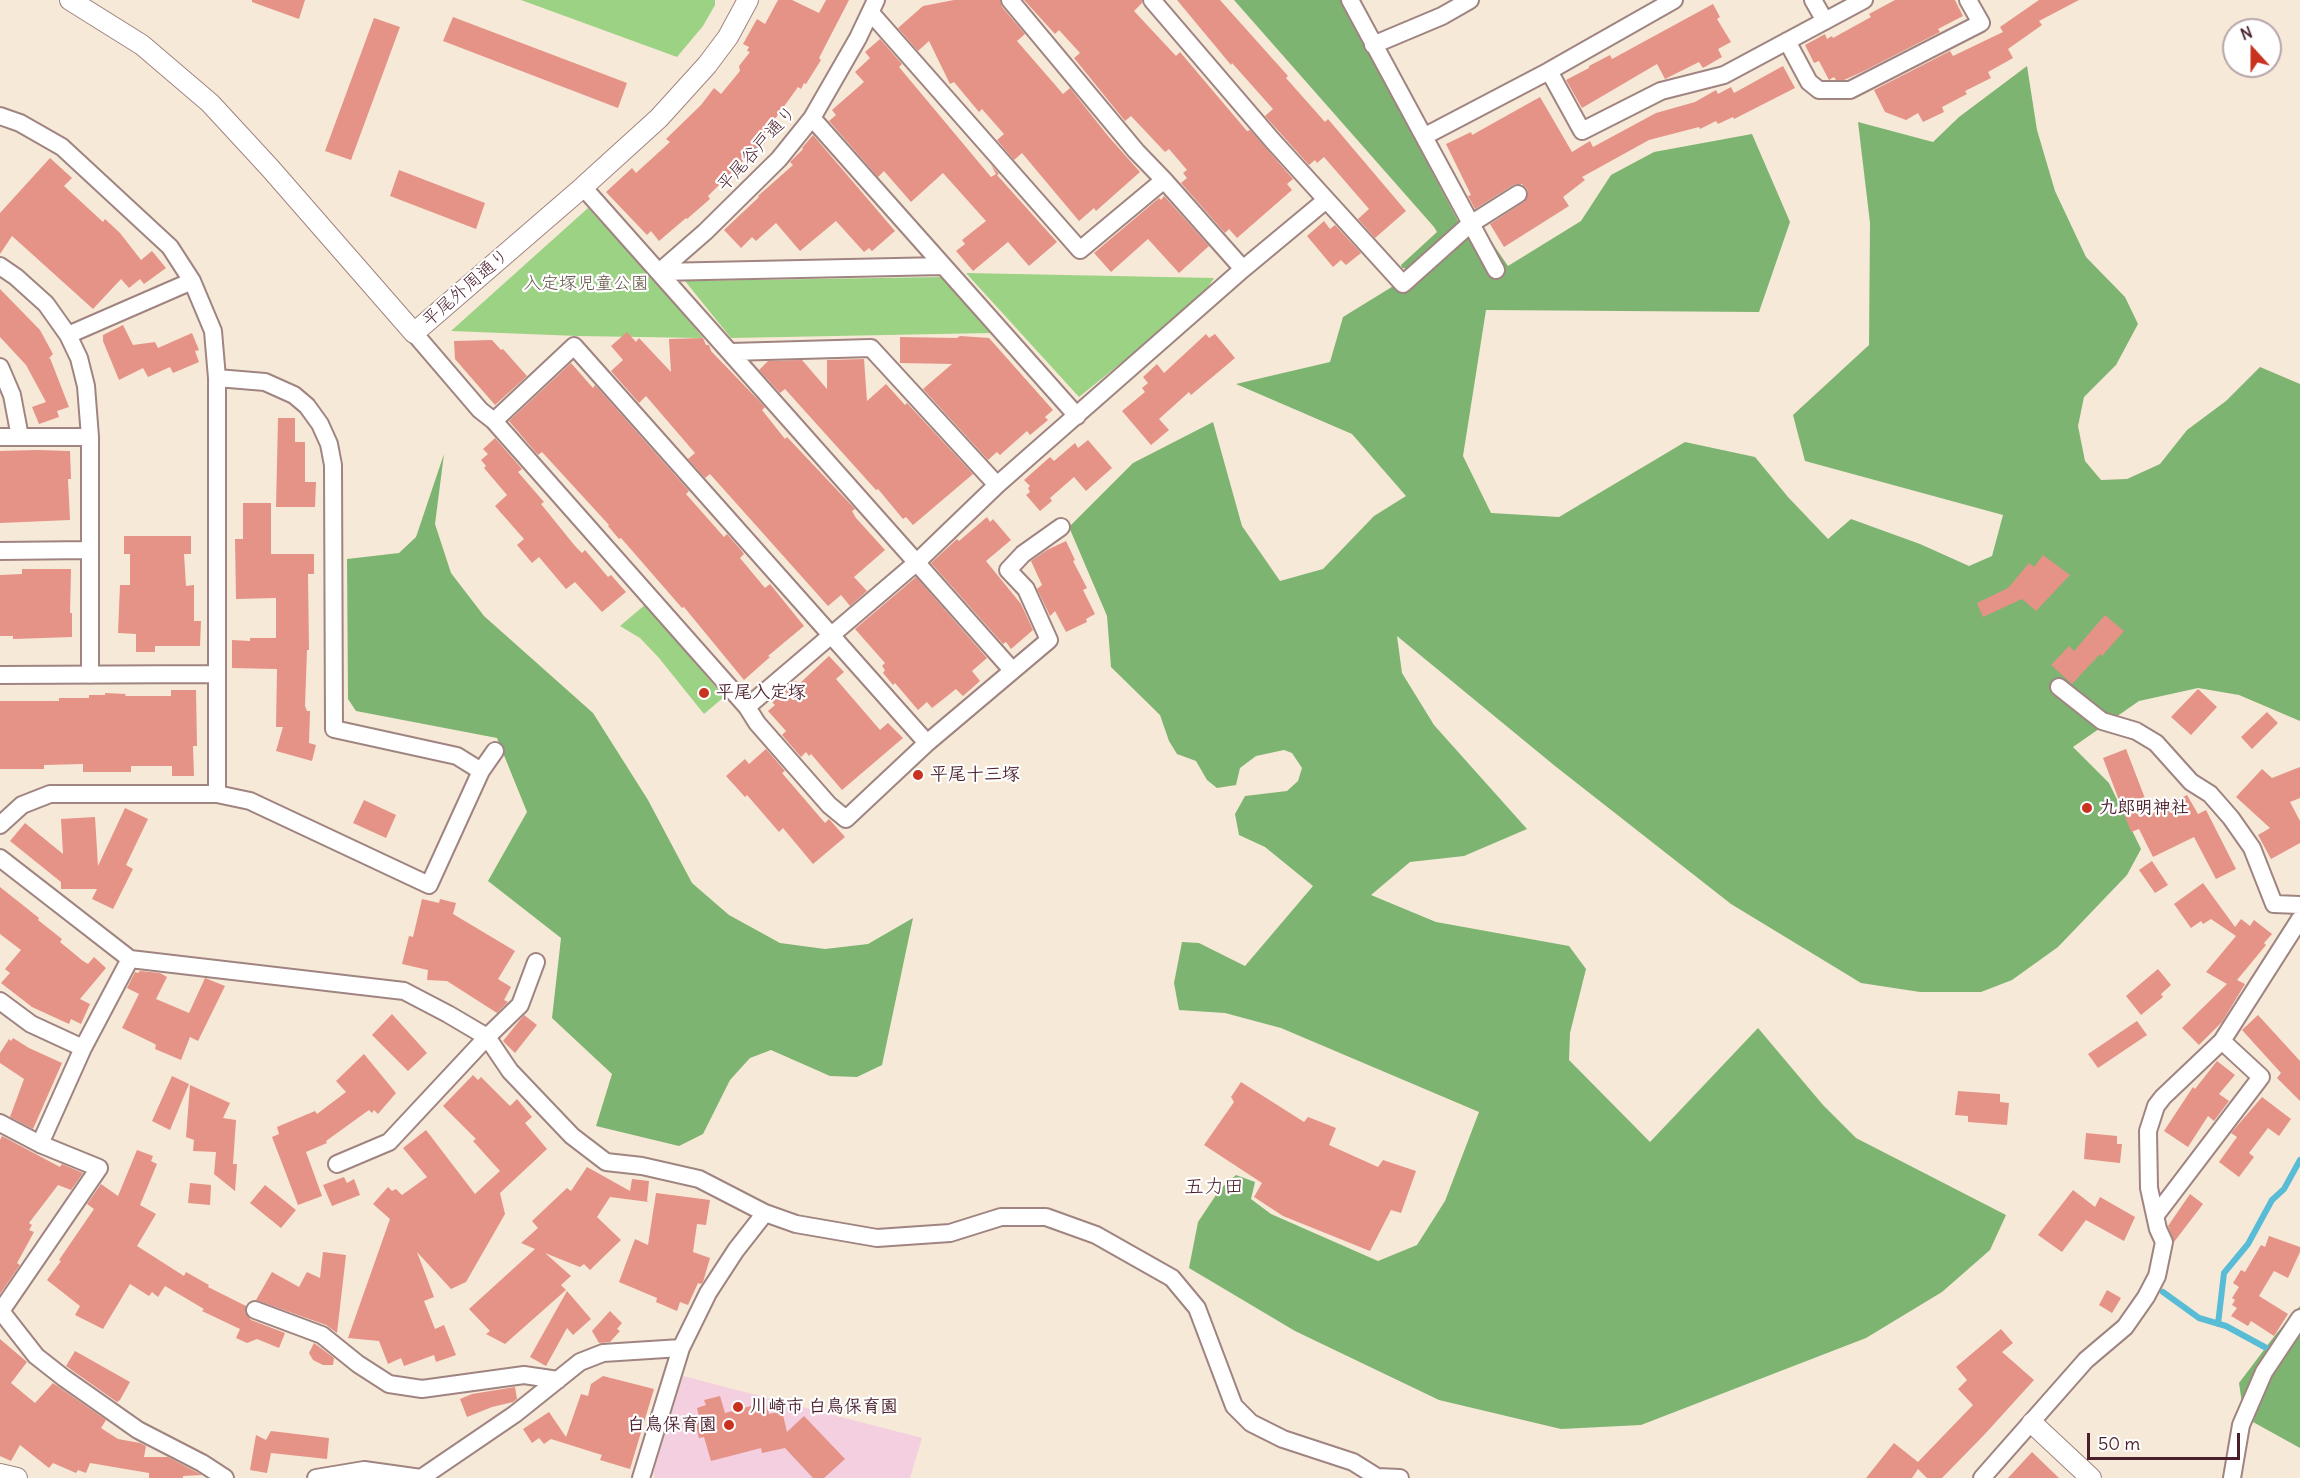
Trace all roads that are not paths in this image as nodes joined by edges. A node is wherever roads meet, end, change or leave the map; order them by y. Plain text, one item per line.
1 (70, 0) edge
2 (748, 0) edge
3 (1010, 0) edge
4 (1152, 0) edge
5 (1350, 0) edge
6 (1470, 0) edge
7 (1674, 0) edge
8 (1814, 0) edge
9 (1864, 0) edge
10 (1968, 0) edge
11 (873, 7) edge
12 (1825, 21) junction
13 (1787, 41) junction
14 (1373, 45) junction
15 (1549, 71) junction
16 (0, 116) edge
17 (812, 118) junction
18 (1425, 136) junction
19 (1164, 180) junction
20 (583, 187) junction
21 (1518, 194) dead end
22 (1326, 200) junction
23 (1469, 225) junction
24 (0, 266) edge
25 (943, 266) junction
26 (1243, 269) junction
27 (1496, 270) dead end
28 (659, 273) junction
29 (192, 281) junction
30 (414, 333) junction
31 (68, 335) junction
32 (731, 352) junction
33 (0, 367) edge
34 (217, 378) junction
35 (1077, 416) junction
36 (494, 421) junction
37 (0, 436) edge
38 (20, 437) junction
39 (90, 437) junction
40 (997, 485) junction
41 (1061, 527) dead end
42 (90, 550) junction
43 (0, 551) edge
44 (916, 563) junction
45 (831, 636) junction
46 (1012, 670) junction
47 (216, 674) junction
48 (0, 675) edge
49 (90, 675) junction
50 (2059, 687) dead end
51 (747, 707) junction
52 (927, 743) junction
53 (495, 751) dead end
54 (481, 771) junction
55 (217, 794) junction
56 (0, 825) edge
57 (0, 858) edge
58 (2300, 904) edge
59 (2300, 919) edge
60 (130, 959) junction
61 (536, 962) dead end
62 (0, 1001) edge
63 (487, 1037) junction
64 (2222, 1041) junction
65 (83, 1048) junction
66 (0, 1123) edge
67 (40, 1144) junction
68 (337, 1164) dead end
69 (765, 1213) junction
70 (2156, 1215) junction
71 (255, 1310) dead end
72 (0, 1311) edge
73 (2300, 1318) edge
74 (681, 1348) junction
75 (558, 1380) junction
76 (2032, 1423) junction
77 (0, 1474) edge
78 (17, 1478) edge
79 (225, 1478) edge
80 (316, 1478) edge
81 (421, 1478) edge
82 (641, 1478) edge
83 (1400, 1478) edge
84 (1982, 1478) edge
85 (2091, 1478) edge
86 (2232, 1478) edge

1 - 30 street, 平尾外周通り
2 - 20 street, 平尾外周通り
3 - 19 street
4 - 22 street
5 - 14 street
6 - 14 street
7 - 15 street
8 - 12 street
9 - 12 street
10 - 13 street
11 - 17 street, 平尾谷戸通り
11 - 19 street
12 - 13 street
13 - 15 street
14 - 18 street
15 - 18 street
16 - 29 street
17 - 25 street
17 - 28 street, 平尾谷戸通り
18 - 23 street
19 - 26 street
20 - 28 street
20 - 30 street, 平尾外周通り
21 - 23 street
22 - 23 street
22 - 26 street
23 - 27 street
24 - 31 street
25 - 28 street
25 - 35 street
26 - 35 street
28 - 32 street
29 - 31 street
29 - 34 street
30 - 36 street
31 - 39 street
32 - 40 street
32 - 44 street
33 - 38 street
34 - 47 street
34 - 54 street
35 - 40 street
36 - 45 street
36 - 51 street
37 - 38 street
38 - 39 street
39 - 42 street
40 - 44 street
41 - 46 street
42 - 43 street
42 - 49 street
44 - 45 street
44 - 46 street
45 - 51 street
45 - 52 street
46 - 52 street
47 - 49 street
47 - 55 street
48 - 49 street
50 - 58 street
51 - 52 street
53 - 54 street
54 - 55 street
55 - 56 street
57 - 60 street
59 - 64 street
60 - 63 street
60 - 65 street
61 - 63 street
62 - 65 street
63 - 68 street
63 - 69 street
64 - 70 street
64 - 70 street
65 - 67 street
66 - 67 street
67 - 72 street
69 - 74 street
69 - 83 street
70 - 76 street
71 - 75 street
72 - 79 street
73 - 86 street
74 - 75 street
74 - 82 street
75 - 81 street
76 - 84 street
76 - 85 street
77 - 78 street
80 - 81 street

